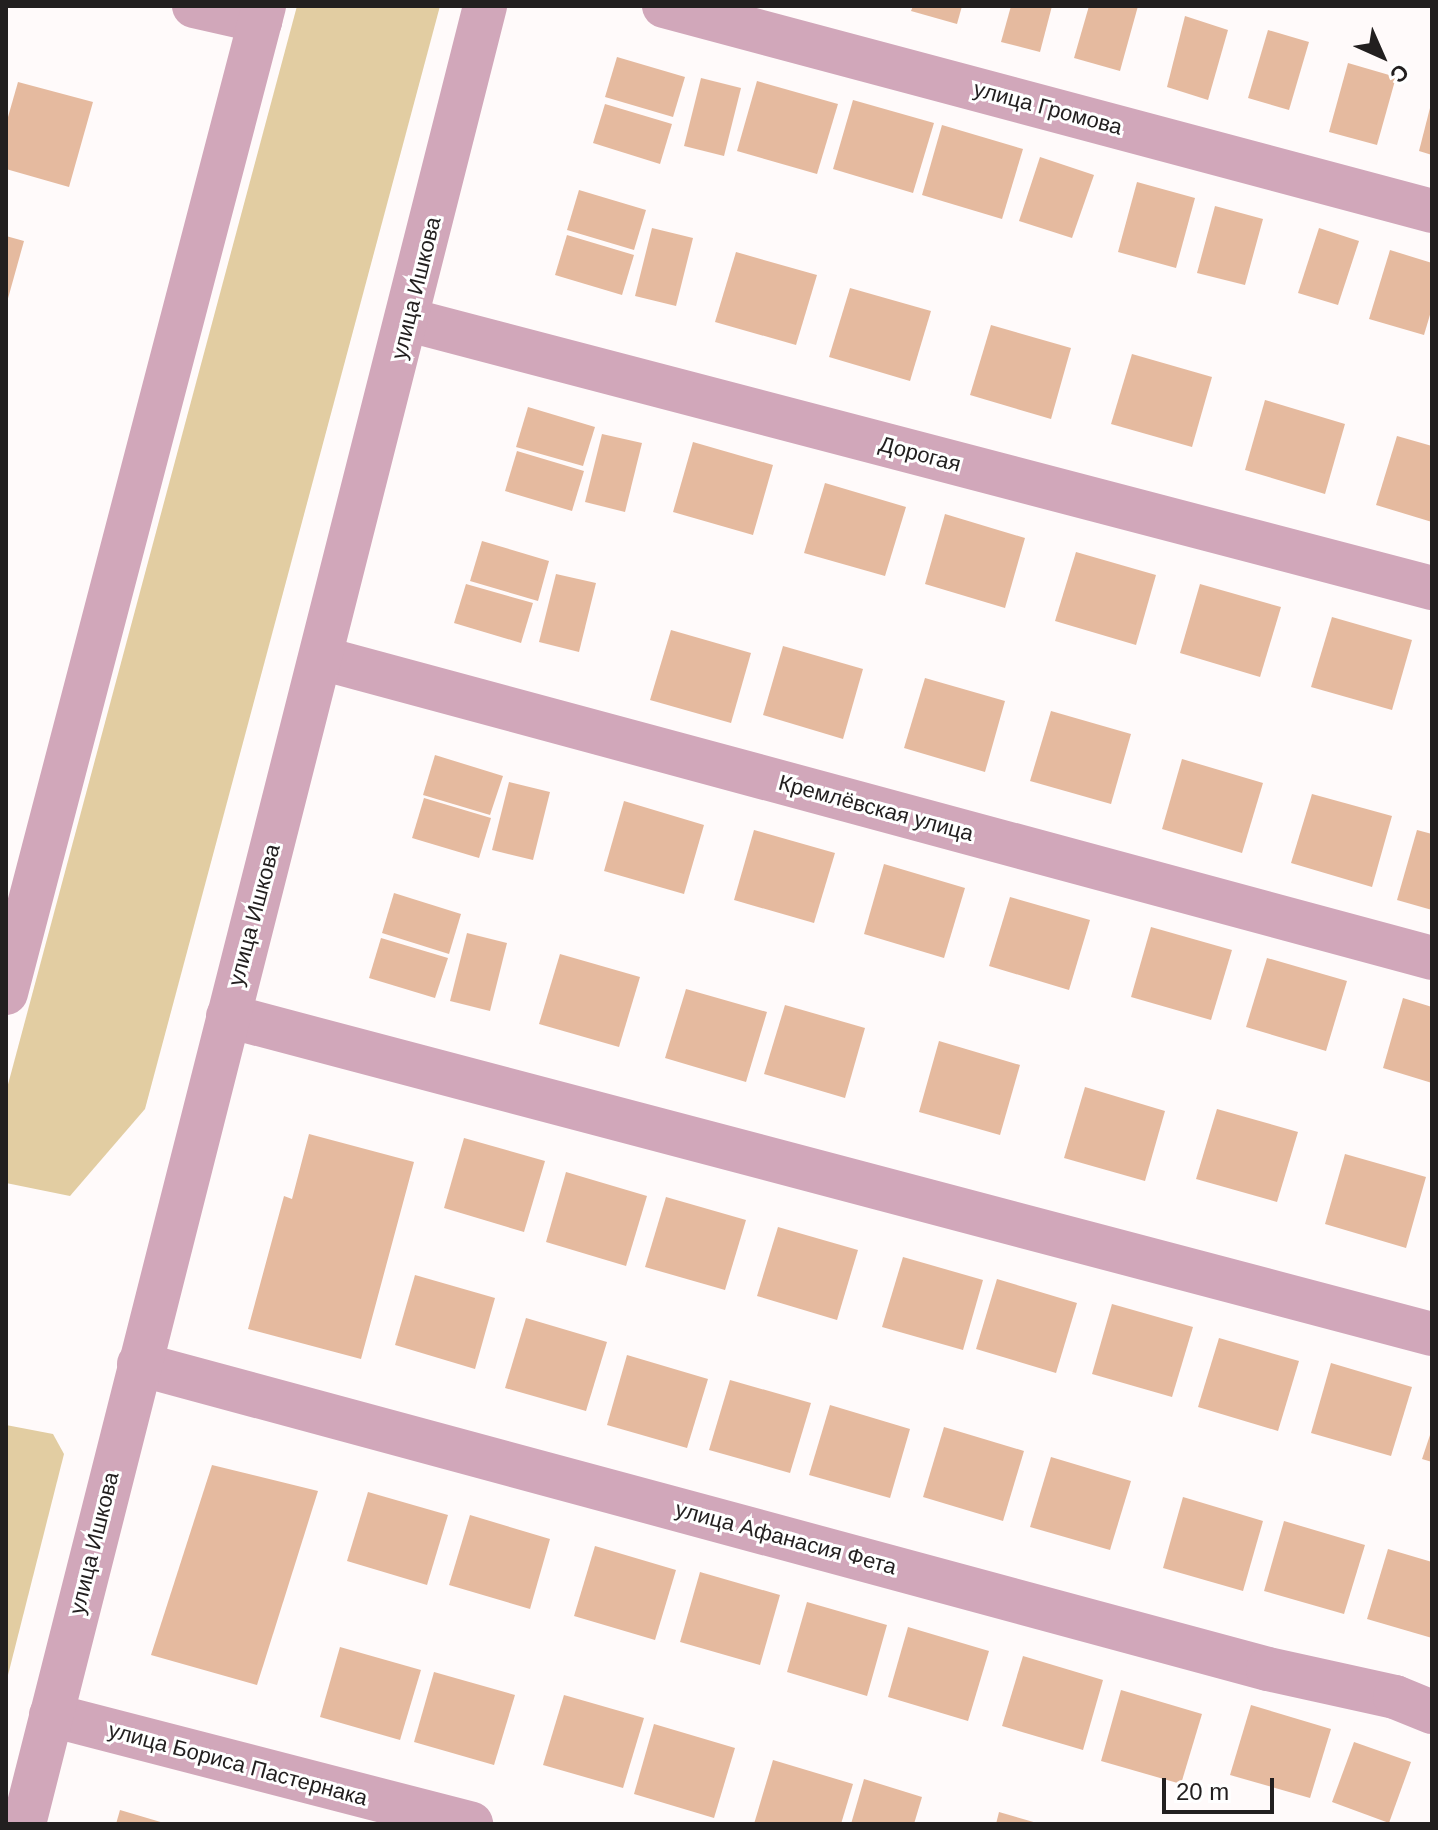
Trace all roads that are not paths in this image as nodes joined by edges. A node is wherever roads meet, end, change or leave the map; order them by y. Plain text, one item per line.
1 (194, 6) edge
2 (485, 6) edge
3 (664, 6) edge
4 (262, 14) edge
5 (1432, 211) edge
6 (409, 320) junction
7 (1432, 588) edge
8 (321, 658) junction
9 (1432, 958) edge
10 (6, 993) edge
11 (228, 1016) junction
12 (1432, 1334) edge
13 (139, 1364) junction
14 (1432, 1712) edge
15 (51, 1715) junction
16 (24, 1824) edge
17 (471, 1824) edge

1 - 4 street
2 - 6 street, улица Ишкова
3 - 5 street, улица Громова
4 - 10 street
6 - 7 street, Дорогая
6 - 8 street, улица Ишкова
8 - 9 street, Кремлёвская улица
8 - 11 street, улица Ишкова
11 - 12 street
11 - 13 street, улица Ишкова
13 - 14 street, улица Афанасия Фета
13 - 15 street, улица Ишкова
15 - 16 street, улица Ишкова
15 - 17 street, улица Бориса Пастернака

